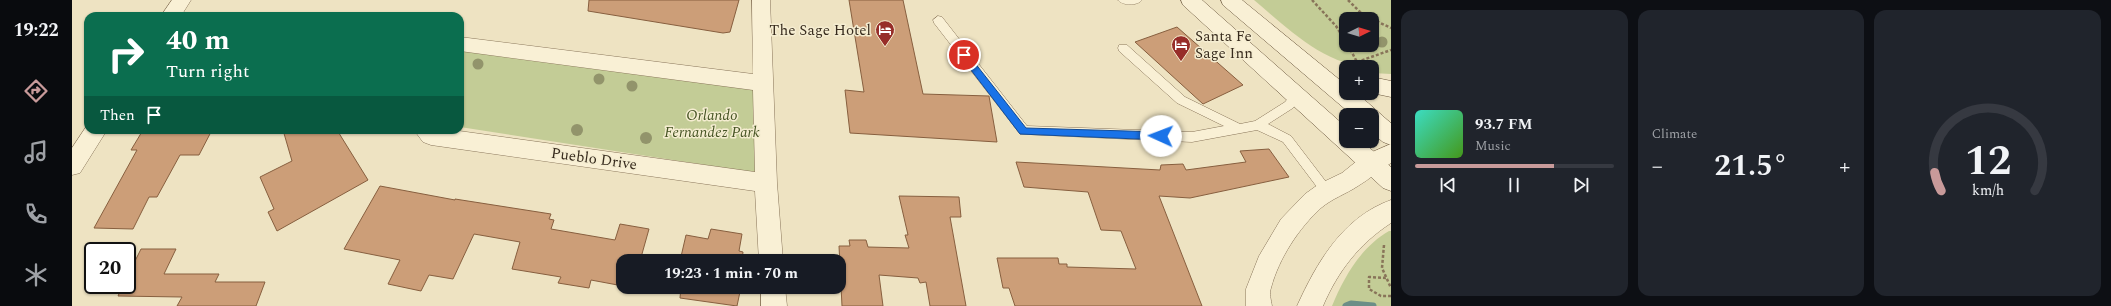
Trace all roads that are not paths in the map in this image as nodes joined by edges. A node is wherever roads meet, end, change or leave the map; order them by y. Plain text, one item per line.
1 (182, 0) edge
2 (761, 0) edge
3 (1123, 0) edge
4 (1137, 0) edge
5 (1190, 0) edge
6 (1230, 0) edge
7 (174, 12) edge
8 (938, 20) dead end
9 (464, 45) edge
10 (1122, 48) dead end
11 (1289, 49) junction
12 (1339, 65) edge
13 (763, 84) junction
14 (1379, 86) edge
15 (1391, 89) edge
16 (1297, 95) junction
17 (1358, 108) edge
18 (1258, 125) junction
19 (1379, 126) edge
20 (1238, 128) junction
21 (1339, 133) edge
22 (93, 134) edge
23 (429, 134) edge
24 (1391, 136) edge
25 (1362, 148) edge
26 (1381, 158) edge
27 (72, 166) edge
28 (1391, 181) edge
29 (766, 183) junction
30 (1327, 191) junction
31 (1391, 210) edge
32 (771, 254) edge
33 (773, 294) edge
34 (774, 306) edge
35 (1259, 306) edge
36 (1310, 306) edge

1 - 7 street
2 - 13 street
3 - 4 lane
5 - 16 street
6 - 11 street
8 - 20 lane
9 - 13 street
10 - 20 lane
11 - 12 street
11 - 17 street
13 - 29 street
14 - 15 street
16 - 18 lane
16 - 21 street
18 - 20 lane
18 - 30 lane
19 - 24 street
22 - 27 street
23 - 29 street, Pueblo Drive
25 - 26 street
26 - 28 street
26 - 30 street
29 - 32 street
30 - 35 street
31 - 36 street
33 - 34 street

